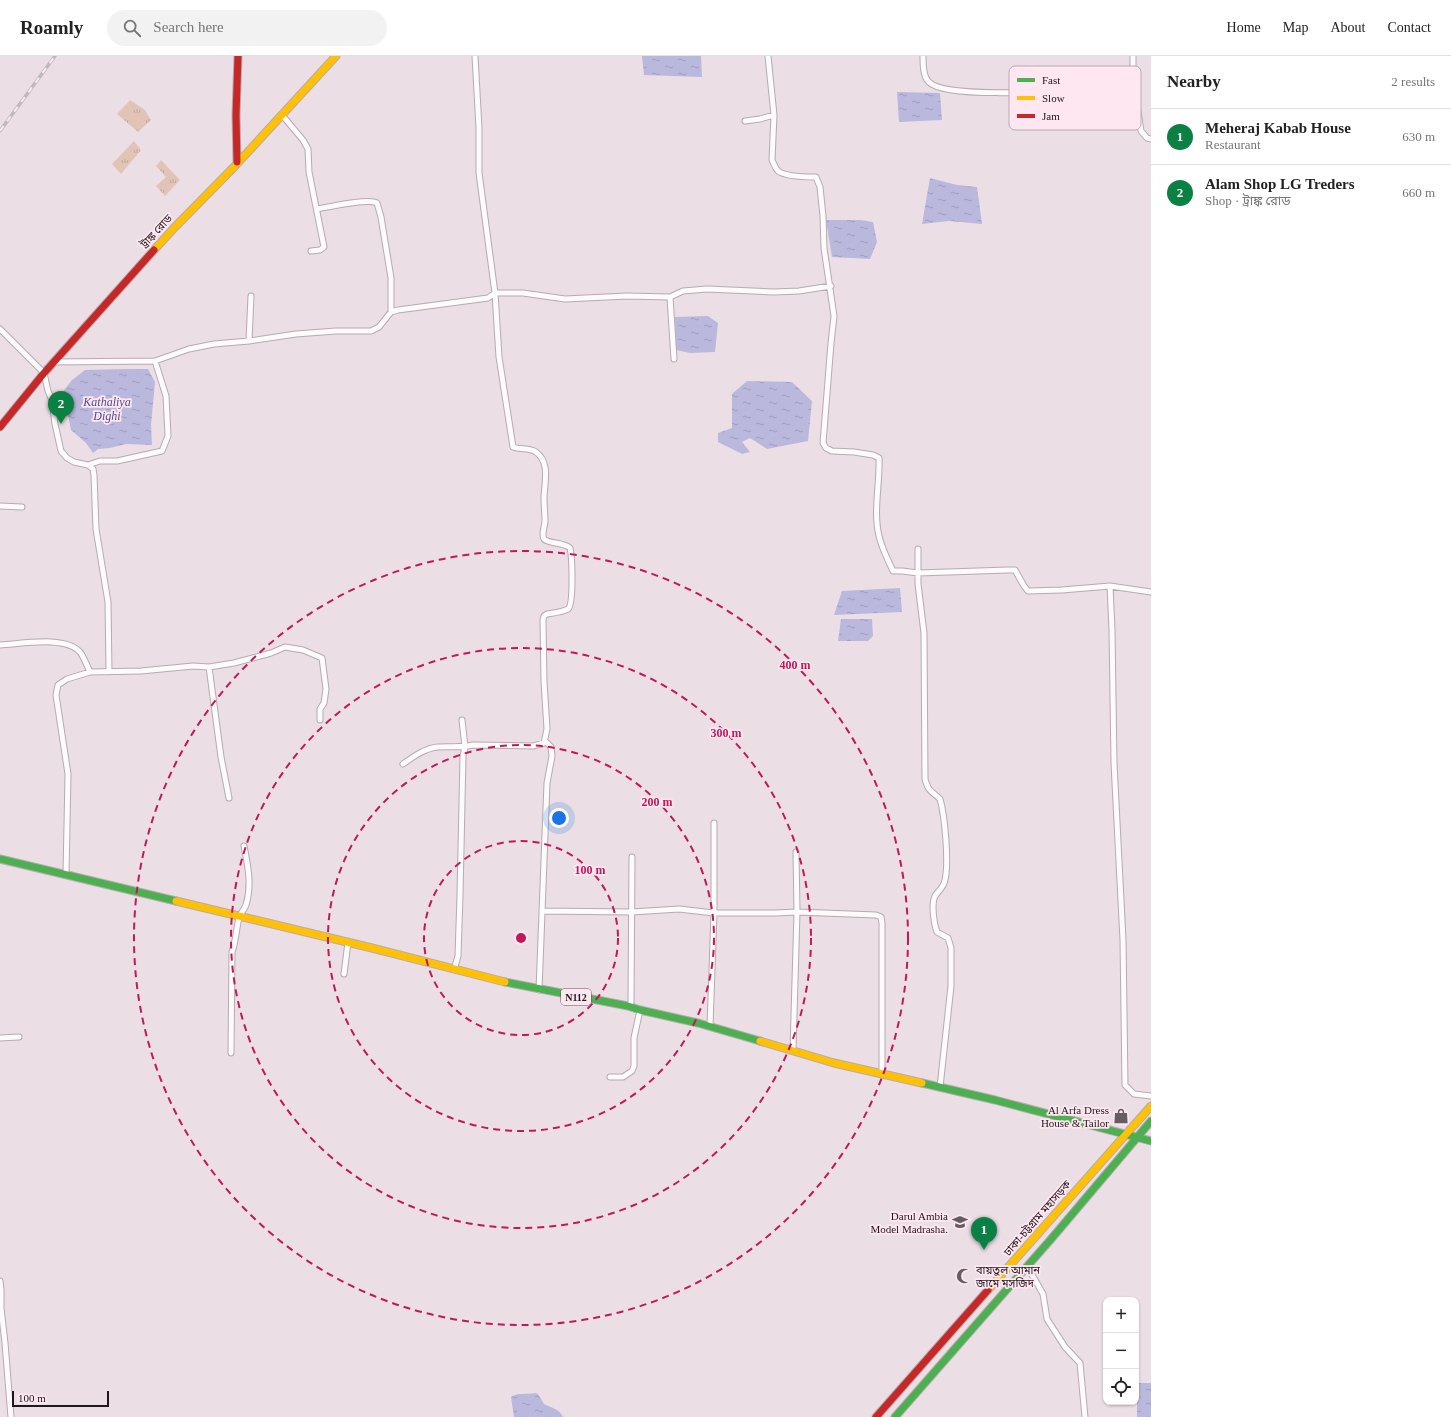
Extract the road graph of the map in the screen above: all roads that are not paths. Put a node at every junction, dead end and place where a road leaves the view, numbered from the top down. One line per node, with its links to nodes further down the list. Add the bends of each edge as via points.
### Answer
1 (238, 56): 12 (main road)
2 (336, 56): 7 (main road, ট্রাঙ্ক রোড)
3 (475, 56): 16 (street, via 479,173)
4 (768, 56): 8 (street)
5 (923, 56): 6 (street, via 926,78 936,87 960,92)
6 (1009, 92)
7 (282, 115): 12 (main road, ট্রাঙ্ক রোড); 13 (street, via 308,149 309,172)
8 (774, 115): 9 (street); 15 (street, via 772,160 777,170 786,174 816,177 820,187 824,248)
9 (745, 121)
10 (1141, 130): 11 (street)
11 (1151, 139)
12 (237, 162): 24 (main road, ট্রাঙ্ক রোড)
13 (317, 209): 14 (street, via 324,247); 19 (street, via 372,201 377,203 391,278)
14 (311, 251)
15 (830, 286): 18 (street, via 774,292 707,289 683,292); 31 (street, via 834,316 823,443 832,451 854,452 879,458 877,520 883,548 893,571)
16 (494, 293): 18 (street, via 523,293 565,299); 19 (street, via 488,298); 40 (street, via 499,357 513,447 529,448 538,453 544,463 544,538 567,545 571,554 570,608 547,614 543,620 547,729)
17 (251, 296): 21 (street)
18 (670, 297): 22 (street)
19 (392, 312): 21 (street, via 372,331 296,334)
20 (0, 329): 25 (street)
21 (249, 341): 23 (street, via 189,349)
22 (674, 359)
23 (155, 361): 24 (street); 27 (street, via 166,396 168,436 162,451)
24 (53, 362): 25 (main road, ট্রাঙ্ক রোড)
25 (44, 373): 26 (main road, ট্রাঙ্ক রোড); 27 (street, via 62,451 74,462)
26 (0, 427)
27 (88, 465): 37 (street, via 94,475 96,529 108,602)
28 (0, 506): 29 (street)
29 (22, 506)
30 (918, 549): 31 (street)
31 (918, 573): 32 (street, via 1015,570 1028,591); 68 (street, via 924,634 925,778 930,792 940,799 947,854 945,881 935,897 934,912 937,932 948,938 951,948 951,986)
32 (1110, 586): 33 (street); 69 (street, via 1114,763 1123,940 1125,1085 1134,1094)
33 (1151, 592)
34 (0, 645): 36 (street, via 52,642 70,645 80,652)
35 (209, 667): 37 (street); 38 (street, via 253,658 285,647 303,650 322,658 326,689 324,703 320,709); 43 (street)
36 (90, 672): 37 (street); 49 (street, via 67,679 58,685 56,695 68,774)
37 (108, 672)
38 (320, 720)
39 (462, 720): 41 (street)
40 (545, 741): 41 (street, via 533,746); 50 (street, via 551,747 552,756 547,783)
41 (465, 747): 42 (street, via 436,747); 56 (street, via 458,956)
42 (403, 764)
43 (229, 798)
44 (714, 823): 53 (street)
45 (244, 846): 54 (street, via 249,884 244,911)
46 (796, 852): 52 (street)
47 (632, 857): 51 (street)
48 (0, 859): 49 (main road, N112)
49 (66, 875): 54 (main road, N112)
50 (542, 911): 51 (street); 58 (street)
51 (632, 912): 53 (street, via 678,909); 59 (street, via 631,1002)
52 (797, 912): 53 (street); 64 (street); 66 (street, via 880,917)
53 (714, 913): 61 (street)
54 (239, 917): 55 (main road, N112); 65 (street, via 232,952)
55 (348, 942): 56 (main road, N112); 57 (street)
56 (454, 970): 58 (main road, N112)
57 (344, 974)
58 (539, 990): 59 (main road, N112)
59 (628, 1006): 60 (main road, N112)
60 (640, 1010): 61 (main road, N112); 67 (street, via 634,1038 632,1071 623,1077)
61 (710, 1026): 64 (main road, N112)
62 (19, 1037): 63 (street)
63 (0, 1038)
64 (794, 1050): 66 (main road, N112, via 834,1063)
65 (231, 1053)
66 (882, 1074): 68 (main road, N112)
67 (610, 1077)
68 (940, 1087): 72 (main road, N112)
69 (1151, 1096)
70 (1151, 1106): 72 (main road, ঢাকা-চট্টগ্রাম মহাসড়ক)
71 (1151, 1121): 73 (main road)
72 (1125, 1136): 73 (main road, N112); 78 (main road, ঢাকা-চট্টগ্রাম মহাসড়ক)
73 (1136, 1138): 74 (main road, N112); 75 (main road)
74 (1151, 1141)
75 (1027, 1266): 79 (main road); 80 (street, via 1043,1294 1047,1319 1065,1347 1080,1363)
76 (0, 1281): 77 (street)
77 (12, 1417)
78 (876, 1417)
79 (895, 1417)
80 (1085, 1417)

